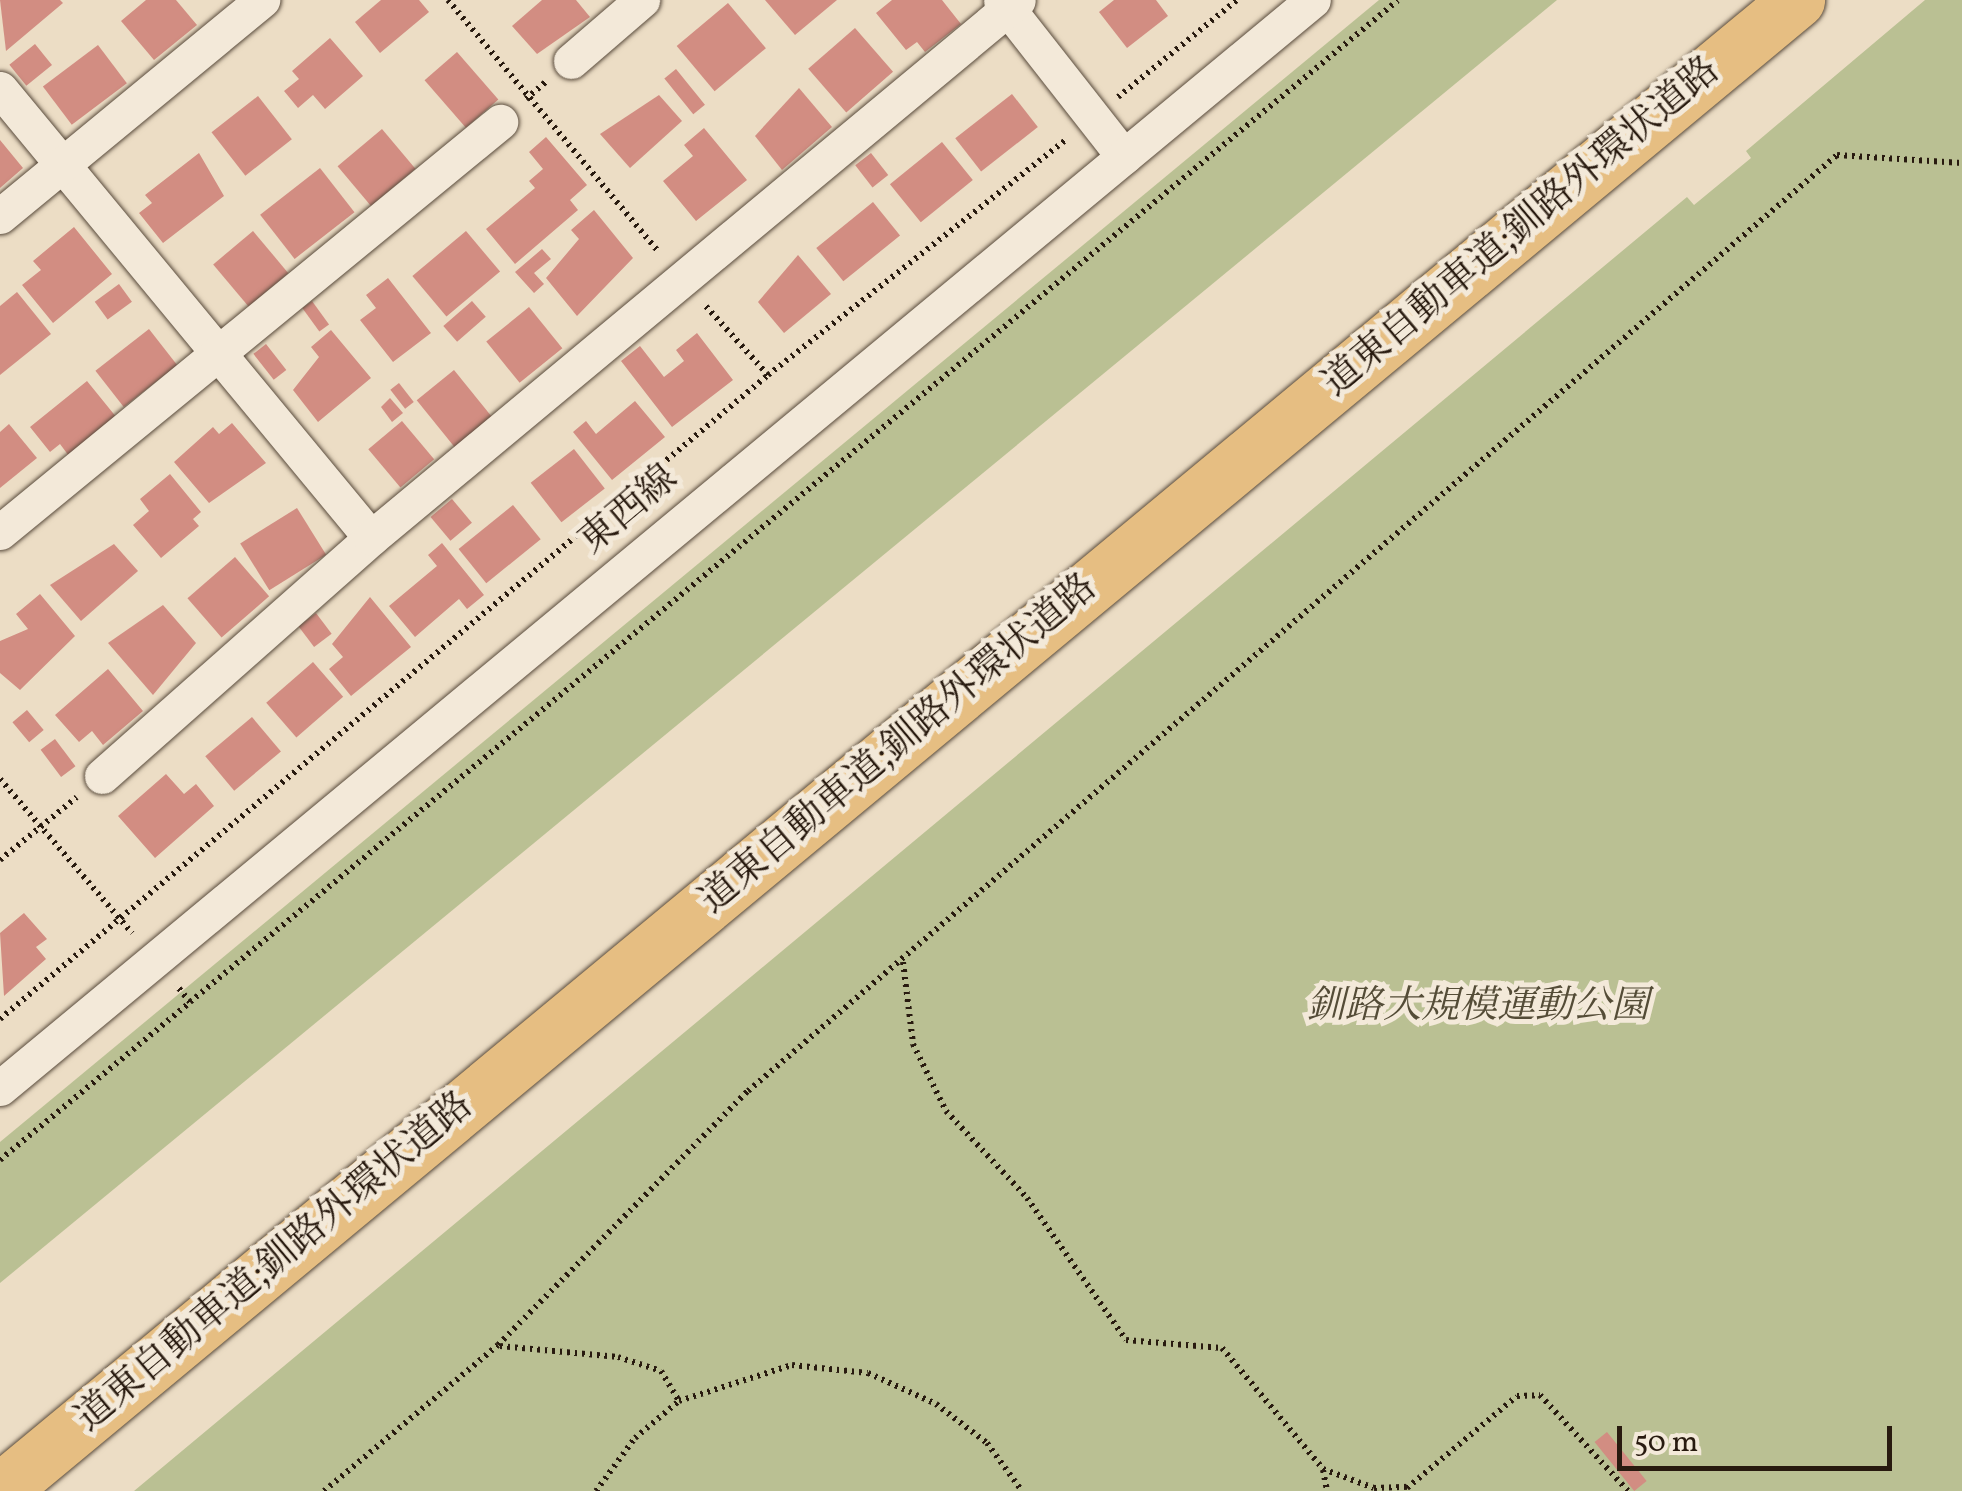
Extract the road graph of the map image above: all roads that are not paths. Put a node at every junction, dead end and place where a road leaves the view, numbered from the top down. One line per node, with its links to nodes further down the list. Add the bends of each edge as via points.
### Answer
1 (262, 0): 11 (street)
2 (642, 0): 7 (street)
3 (1313, 0): 10 (street, 東西線)
4 (1760, 0): 18 (highway, 道東自動車道;釧路外環状道路)
5 (1798, 0): 19 (highway, 道東自動車道;釧路外環状道路)
6 (1009, 3): 10 (street); 15 (street)
7 (571, 60)
8 (0, 89): 11 (street)
9 (500, 122): 13 (street)
10 (1124, 157): 17 (street, 東西線)
11 (61, 165): 12 (street); 13 (street)
12 (0, 216)
13 (217, 354): 14 (street); 15 (street)
14 (0, 532)
15 (371, 538): 16 (street)
16 (102, 776)
17 (0, 1088)
18 (0, 1454)
19 (0, 1491)

